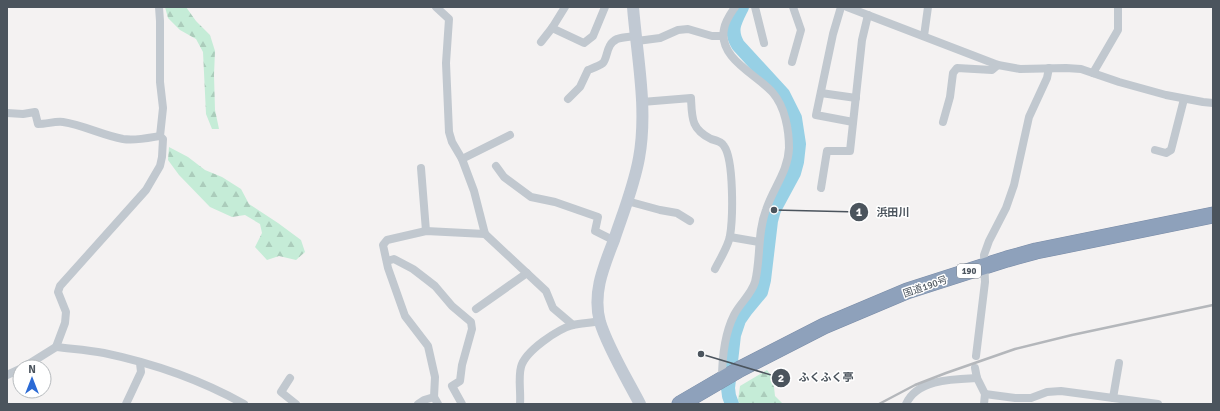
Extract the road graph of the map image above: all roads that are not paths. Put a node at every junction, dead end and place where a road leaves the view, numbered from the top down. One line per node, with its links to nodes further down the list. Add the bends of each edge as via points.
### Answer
1 (158, 7): 34 (street, via 163,108)
2 (436, 7): 36 (street, via 449,19 446,62 448,122 452,142)
3 (565, 7): 14 (street)
4 (605, 7): 14 (street, via 593,36 584,44)
5 (633, 7): 17 (street)
6 (735, 7): 15 (street, via 724,27)
7 (755, 7): 19 (street)
8 (793, 7): 20 (street, via 802,30)
9 (841, 7): 24 (street)
10 (847, 7): 13 (street)
11 (928, 7): 16 (street)
12 (1118, 7): 23 (street, via 1118,30)
13 (868, 15): 16 (street); 25 (street, via 862,40)
14 (552, 28): 18 (street)
15 (723, 36): 17 (street, via 712,36 688,29 678,30 660,38); 47 (street, via 737,62 774,93 782,107 787,127 788,158 784,173 769,199)
16 (924, 36): 21 (street)
17 (636, 38): 26 (street, via 616,40 601,64 588,70 580,87); 28 (street)
18 (540, 42)
19 (764, 43)
20 (792, 62)
21 (998, 64): 22 (street, via 1020,69); 32 (street, via 992,70 957,68 953,73)
22 (1050, 68): 23 (street, via 1081,69); 49 (street, via 1048,78 1029,117 1014,185 1006,208 989,241 984,255)
23 (1093, 73): 27 (street)
24 (821, 93): 25 (street); 31 (street, via 816,115)
25 (856, 98): 31 (street)
26 (568, 99)
27 (1184, 99): 29 (street); 35 (street, via 1171,150 1166,153)
28 (642, 102): 40 (street, via 639,158); 45 (street, via 691,98 692,120 697,128 705,136 724,144 730,160 732,179)
29 (1213, 103)
30 (7, 113): 34 (street, via 35,112 38,124 69,123 124,139)
31 (853, 122): 39 (street, via 850,150 827,151)
32 (943, 122)
33 (510, 135): 36 (street)
34 (160, 136): 55 (street, via 163,140 160,166 146,190 60,286 58,292 66,312)
35 (1155, 150)
36 (462, 159): 44 (street, via 474,191)
37 (496, 166): 46 (street, via 504,177 531,197 555,202 598,217 595,231)
38 (421, 168): 43 (street)
39 (821, 188)
40 (627, 200): 42 (street, via 677,213); 46 (street)
41 (1213, 215): 49 (highway, 国道190号 / 190, via 1036,251)
42 (690, 221)
43 (426, 231): 44 (street); 48 (street, via 387,240 383,245)
44 (485, 234): 51 (street)
45 (730, 237): 47 (street); 50 (street)
46 (613, 240): 53 (street, via 599,282 597,296)
47 (759, 242): 63 (street, via 757,272 752,291 734,314 726,335 722,363)
48 (387, 261): 66 (street, via 405,316 428,346 435,377); 72 (street, via 394,259 413,269 435,286 452,306 471,322 472,329 460,381 452,386)
49 (984, 267): 56 (street, via 985,282); 63 (highway, 国道190号 / 190, via 907,291 824,326)
50 (715, 269)
51 (527, 273): 52 (street); 54 (street, via 546,292 554,308)
52 (476, 309)
53 (600, 321): 54 (street); 74 (street)
54 (573, 325): 73 (street, via 534,348 527,356 521,366)
55 (56, 348): 57 (street); 58 (street, via 103,353)
56 (976, 356)
57 (37, 359)
58 (140, 363): 69 (street, via 141,372); 70 (street, via 208,386)
59 (1119, 363): 65 (street)
60 (976, 368): 62 (street)
61 (290, 378): 68 (street, via 281,392)
62 (977, 378): 64 (street); 76 (street, via 951,379 934,383 913,392)
63 (723, 379): 75 (highway, 国道190号 / 190)
64 (985, 394): 67 (street); 77 (street)
65 (1113, 398): 67 (street, via 1061,391 1047,392); 78 (street)
66 (436, 400): 71 (street, via 424,400)
67 (1033, 401)
68 (293, 403)
69 (126, 404)
70 (244, 404)
71 (418, 404)
72 (462, 404)
73 (520, 404)
74 (640, 404)
75 (680, 404)
76 (906, 404)
77 (984, 404)
78 (1158, 404)

